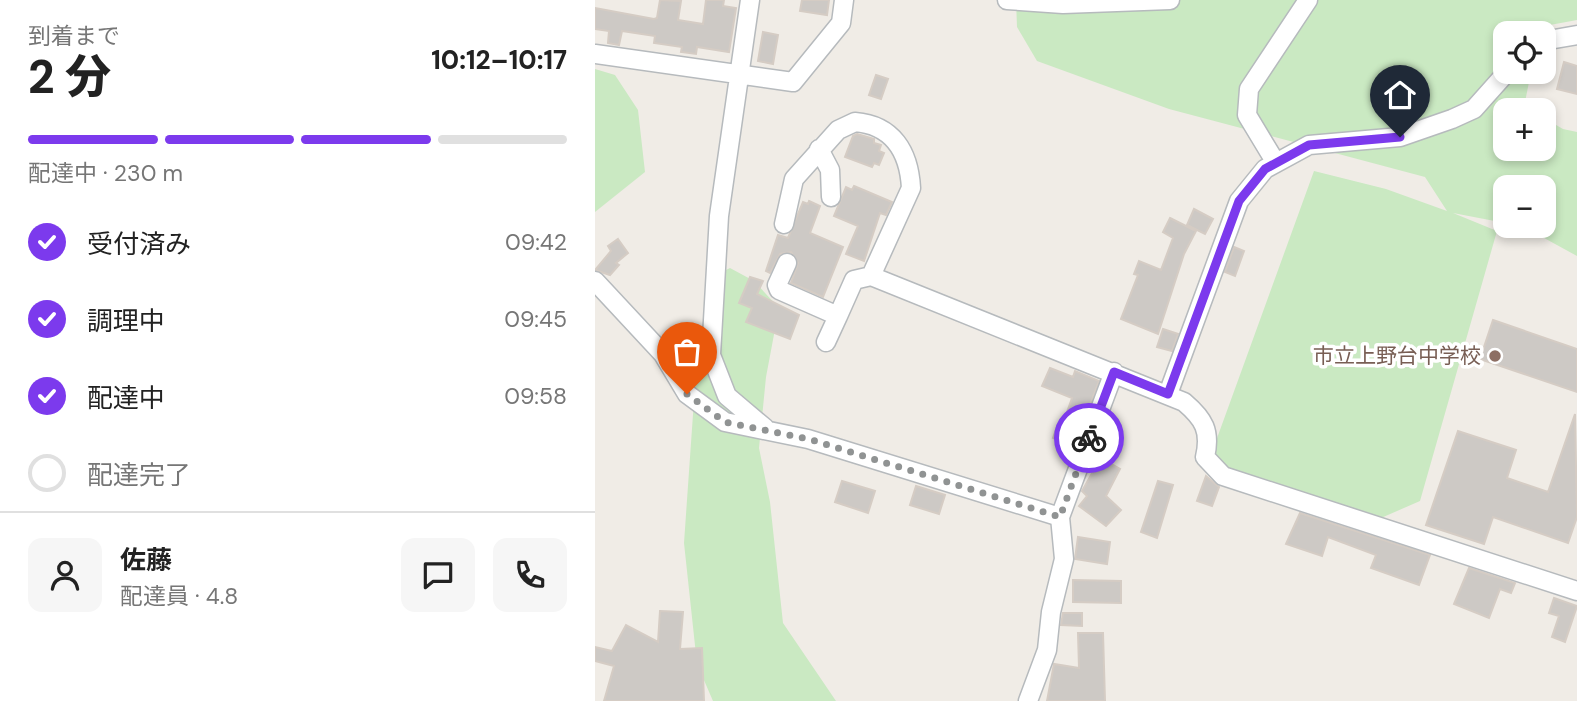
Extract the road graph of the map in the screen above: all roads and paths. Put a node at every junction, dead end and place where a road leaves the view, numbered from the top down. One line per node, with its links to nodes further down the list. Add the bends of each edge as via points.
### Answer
1 (750, 0): 9 (street)
2 (844, 0): 9 (street, via 841,23 793,82)
3 (1007, 0): 4 (street, via 1063,4)
4 (1170, 0)
5 (1308, 0): 12 (street, via 1249,89 1247,115)
6 (1577, 35): 7 (street)
7 (1556, 39)
8 (595, 54): 9 (street)
9 (738, 73): 22 (street, via 719,216 711,355 727,396)
10 (1496, 84): 12 (street, via 1474,109 1452,119 1400,137 1309,145)
11 (819, 149): 13 (street, via 830,170); 14 (street, via 794,179); 16 (street, via 848,124 865,123 895,138 907,159 911,188)
12 (1276, 163): 21 (street, via 1265,169 1239,201)
13 (831, 197)
14 (784, 224)
15 (787, 263): 18 (street, via 779,290)
16 (870, 276): 18 (street, via 855,280); 20 (street)
17 (595, 281): 22 (street, via 663,354 687,394 725,422)
18 (838, 316): 19 (street)
19 (826, 342)
20 (1114, 372): 21 (street); 23 (street)
21 (1168, 394): 24 (street, via 1184,402 1204,422 1209,435 1205,457 1223,476)
22 (765, 428): 23 (street)
23 (1060, 517): 25 (street, via 1064,559 1047,650)
24 (1577, 591)
25 (1028, 701)

